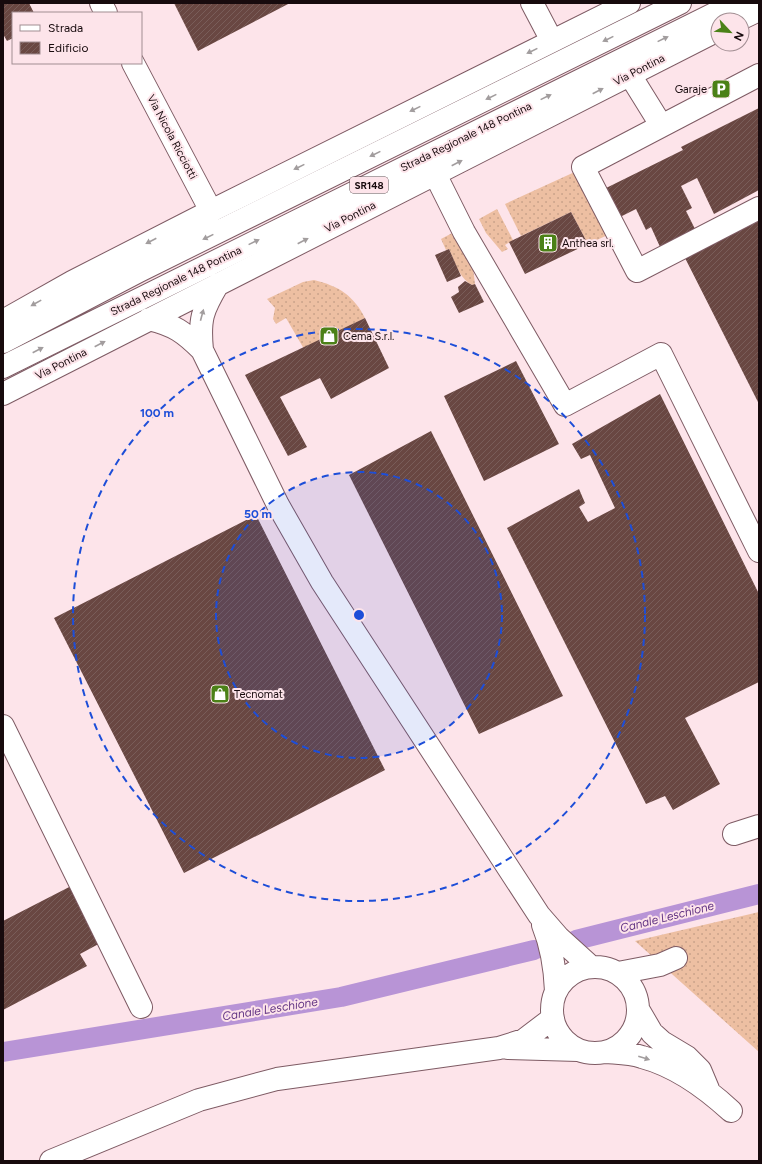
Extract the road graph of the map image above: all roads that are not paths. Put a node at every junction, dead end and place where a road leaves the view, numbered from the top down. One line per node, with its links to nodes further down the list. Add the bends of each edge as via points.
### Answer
1 (101, 3): 6 (main road)
2 (532, 3): 8 (main road)
3 (630, 3): 8 (main road)
4 (680, 3): 19 (main road, SR148, one-way to 19, via 139,271)
5 (736, 3): 21 (main road, Strada Regionale 148 Pontina / SR148, one-way to 5)
6 (106, 12)
7 (710, 34): 10 (main road, Via Pontina)
8 (552, 41): 15 (main road, one-way to 15)
9 (134, 64): 15 (main road, Via Nicola Ricciotti)
10 (630, 75): 12 (main road); 13 (main road, Via Pontina, one-way to 10)
11 (759, 75): 12 (main road)
12 (661, 125): 14 (main road, via 583,167 637,271)
13 (435, 174): 16 (main road, Via Pontina, one-way to 13); 23 (main road, via 464,232 565,405 661,354)
14 (759, 208)
15 (210, 211): 18 (main road, one-way to 18, via 72,282)
16 (218, 284): 17 (main road, Via Pontina); 20 (main road, one-way to 16, via 200,326 205,306)
17 (149, 320): 20 (main road, via 169,324 185,333); 22 (main road, Via Pontina, one-way to 17)
18 (3, 321)
19 (3, 342)
20 (202, 350): 27 (main road, via 278,505 322,582)
21 (3, 367)
22 (3, 394)
23 (759, 551)
24 (3, 726): 32 (main road)
25 (759, 826): 26 (main road)
26 (734, 834)
27 (539, 915): 28 (main road); 30 (main road, via 550,941 555,965)
28 (590, 967): 29 (main road, via 605,968); 30 (main road, via 577,971 565,979)
29 (618, 973): 31 (main road, via 629,983); 31 (main road, via 668,961)
30 (556, 991): 33 (main road, via 552,1004)
31 (637, 1002): 36 (main road, via 636,1024 629,1036 619,1046); 37 (main road, via 652,1033 687,1057 700,1070)
32 (141, 1007)
33 (553, 1018): 34 (main road, via 524,1040); 35 (main road, via 558,1032 566,1042)
34 (499, 1048): 35 (main road); 39 (main road, via 277,1079 199,1100)
35 (578, 1050): 36 (main road)
36 (606, 1052): 37 (main road, one-way to 37, via 642,1056 670,1068)
37 (708, 1090): 38 (main road)
38 (731, 1111)
39 (51, 1161)

